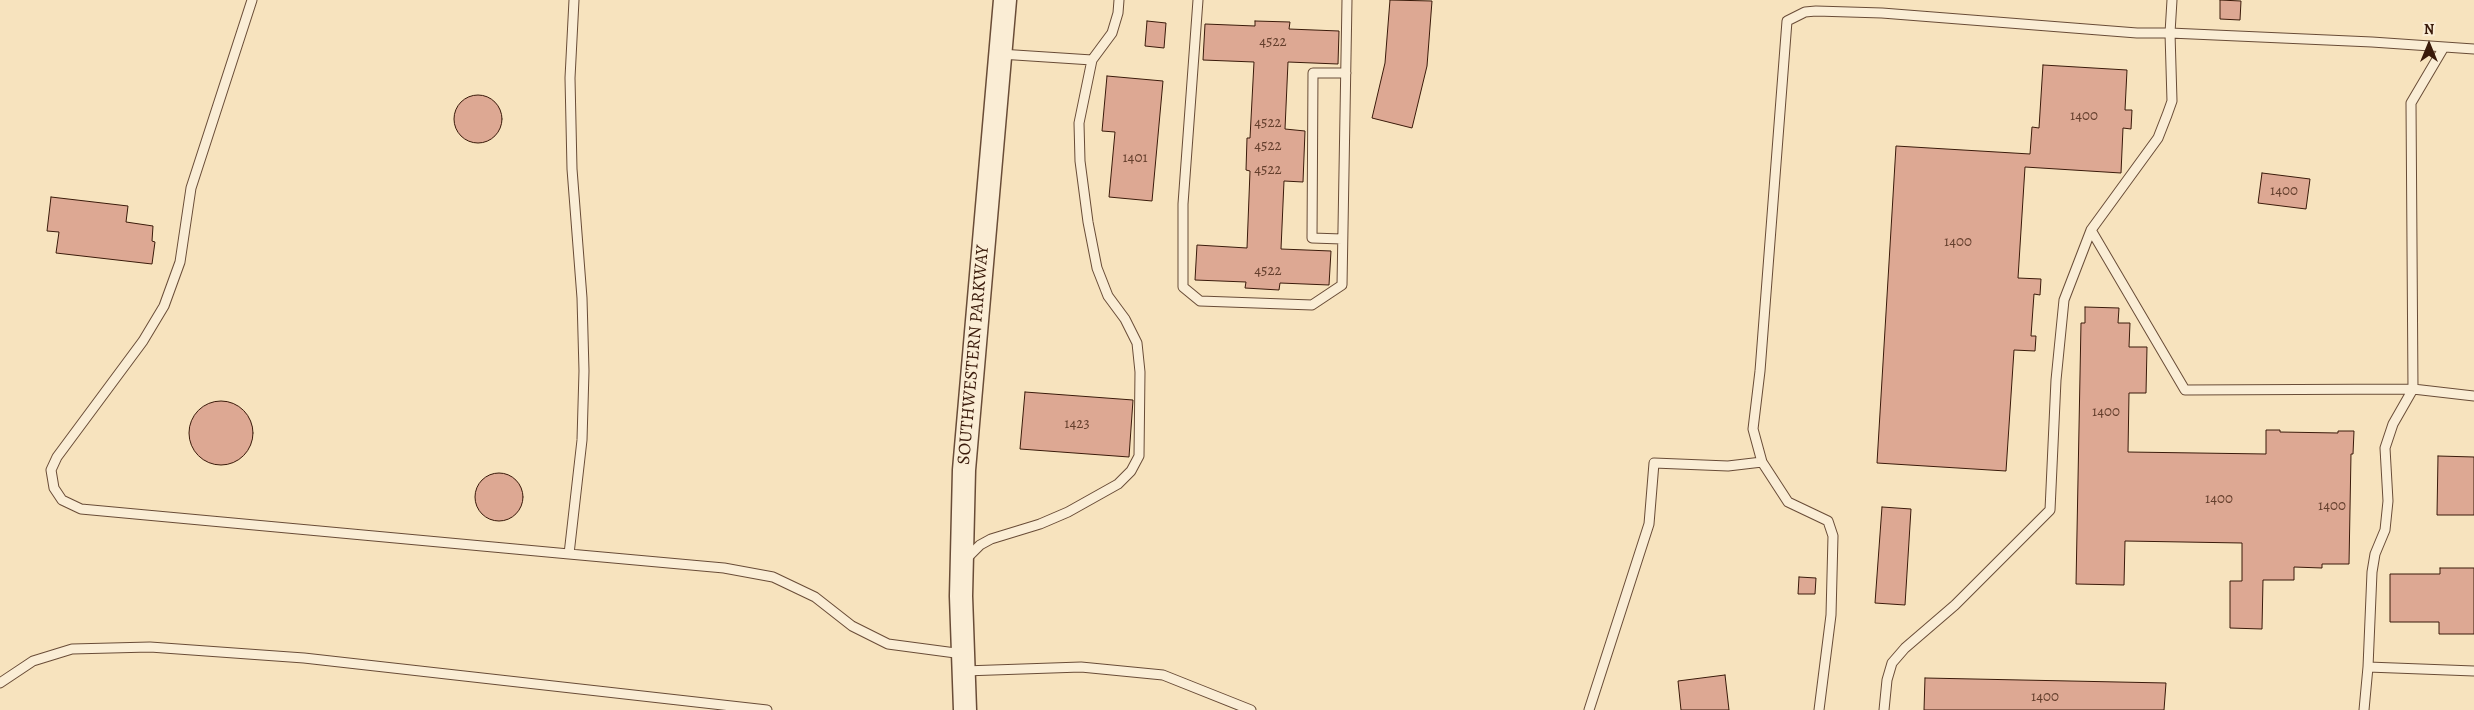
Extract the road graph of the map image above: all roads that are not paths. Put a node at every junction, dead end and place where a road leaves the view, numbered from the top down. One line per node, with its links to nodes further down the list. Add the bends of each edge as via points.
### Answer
1 (252, 0): 19 (lane, via 191,188 180,262 164,306 143,341 57,457 52,470 54,488 62,500 81,509)
2 (574, 0): 19 (lane, via 570,87 572,169 584,371 582,440)
3 (1006, 0): 11 (street, SOUTHWESTERN PARKWAY)
4 (1119, 0): 12 (lane, via 1112,33)
5 (1198, 0): 15 (lane, via 1182,204 1182,286 1200,300 1312,305 1342,285)
6 (1347, 0): 13 (lane)
7 (2172, 0): 8 (lane)
8 (2170, 33): 9 (lane); 14 (lane, via 2172,100 2158,138); 18 (lane, via 1882,13 1816,11 1805,12 1787,21 1754,428)
9 (2444, 47): 10 (lane); 16 (lane, via 2411,104)
10 (2474, 49)
11 (1000, 54): 12 (lane); 20 (street, SOUTHWESTERN PARKWAY, via 964,470)
12 (1092, 60): 20 (lane, via 1079,123 1080,162 1097,268 1108,296 1137,343 1139,456 1131,471 1118,484 1058,516 980,544)
13 (1346, 73): 15 (lane); 15 (lane, via 1313,73 1312,238)
14 (2091, 230): 16 (lane, via 2185,390); 30 (lane, via 2064,300 2056,380 2050,510 1955,606 1892,663)
15 (1342, 239)
16 (2413, 390): 17 (lane); 22 (lane, via 2393,424 2385,448 2388,501 2385,530 2374,554)
17 (2474, 396)
18 (1762, 462): 28 (lane, via 1728,466 1654,463 1649,524); 29 (lane, via 1788,502 1828,521 1833,536 1831,615)
19 (569, 554): 21 (lane, via 724,568 774,577 815,597 852,626 888,644)
20 (962, 563): 21 (street, SOUTHWESTERN PARKWAY)
21 (964, 662): 26 (street, SOUTHWESTERN PARKWAY); 27 (lane, via 1081,667 1162,676)
22 (2368, 667): 23 (lane); 31 (lane)
23 (2474, 671)
24 (0, 683): 25 (lane, via 33,661 72,649 150,648 304,658)
25 (767, 710)
26 (965, 710)
27 (1251, 710)
28 (1589, 710)
29 (1819, 710)
30 (1884, 710)
31 (2364, 710)

